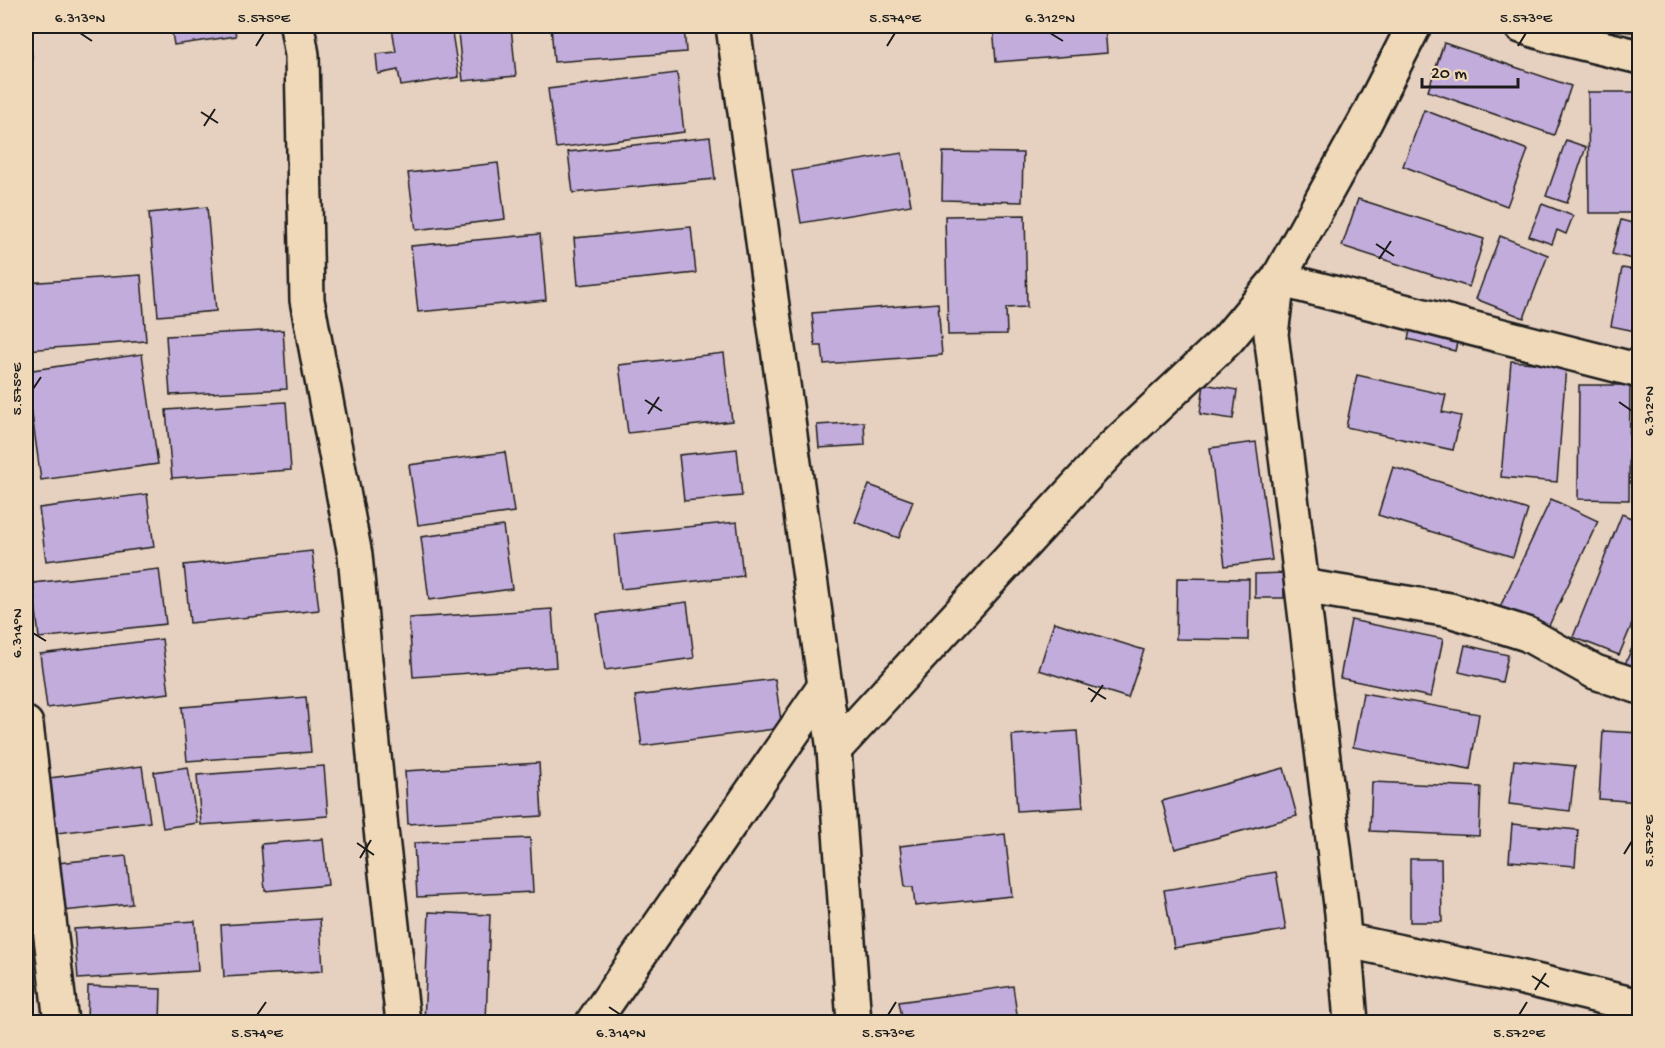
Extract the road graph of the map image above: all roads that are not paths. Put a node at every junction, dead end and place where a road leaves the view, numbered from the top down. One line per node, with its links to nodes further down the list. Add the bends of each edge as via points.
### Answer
1 (297, 26): 16 (street, via 302,55 307,300 355,555)
2 (733, 26): 9 (street)
3 (1414, 26): 6 (street)
4 (1521, 26): 5 (street)
5 (1640, 57)
6 (1278, 279): 7 (street); 8 (street, via 1271,334); 12 (street, via 1227,340 1112,448)
7 (1640, 371)
8 (1302, 586): 10 (street, via 1450,610 1527,634 1595,672); 13 (street)
9 (825, 686): 12 (street); 17 (street)
10 (1640, 687)
11 (26, 724): 15 (street)
12 (834, 750): 18 (street)
13 (1344, 940): 14 (street); 19 (street)
14 (1640, 1006)
15 (61, 1023)
16 (403, 1023)
17 (593, 1023)
18 (854, 1023)
19 (1351, 1023)

